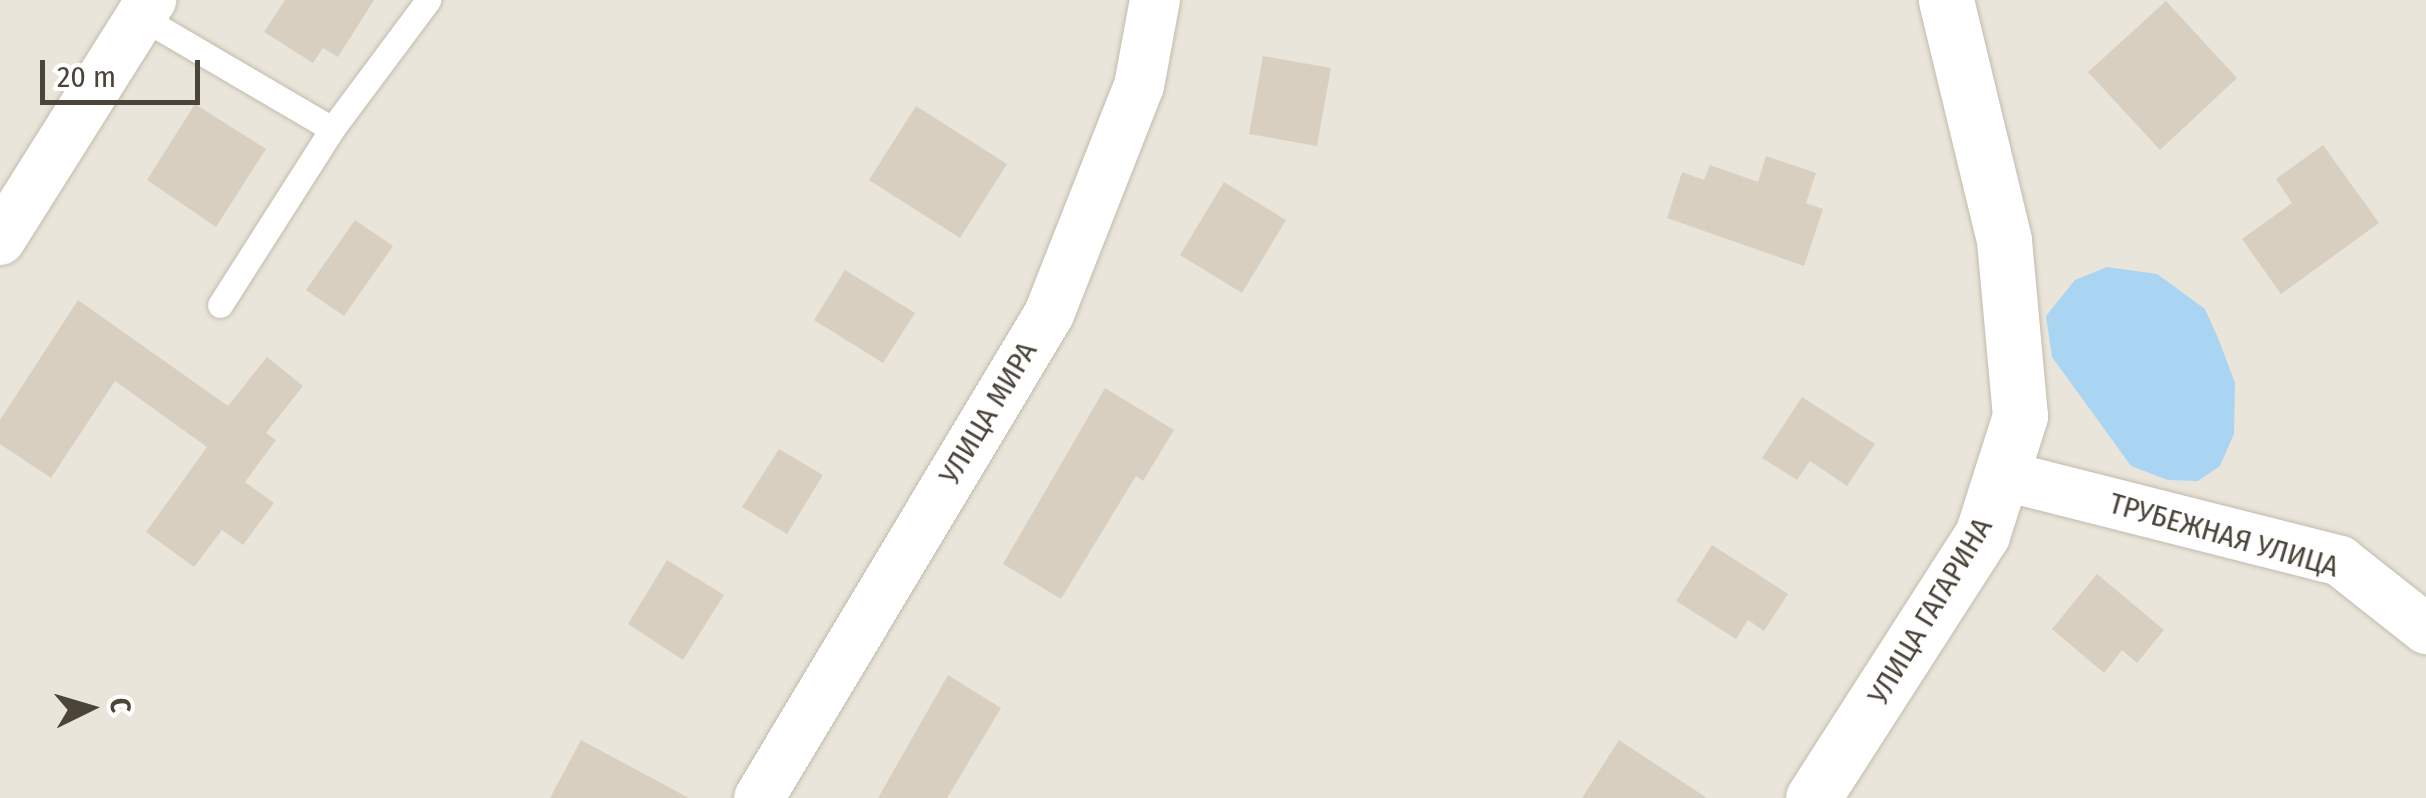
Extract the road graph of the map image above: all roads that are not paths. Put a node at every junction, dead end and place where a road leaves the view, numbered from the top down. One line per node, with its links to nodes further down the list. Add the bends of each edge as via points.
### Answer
1 (428, 0): 5 (lane)
2 (1155, 0): 10 (street, УЛИЦА МИРА, via 1139,86 1049,314)
3 (1946, 0): 8 (street, УЛИЦА ГАГАРИНА, via 2004,240 2020,416)
4 (146, 9): 5 (lane); 6 (street)
5 (332, 130): 7 (lane)
6 (0, 240)
7 (220, 305)
8 (2006, 476): 9 (street, ТРУБЕЖНАЯ УЛИЦА, via 2340,561); 11 (street, УЛИЦА ГАГАРИНА, via 1982,535)
9 (2426, 629)
10 (759, 798)
11 (1813, 798)

